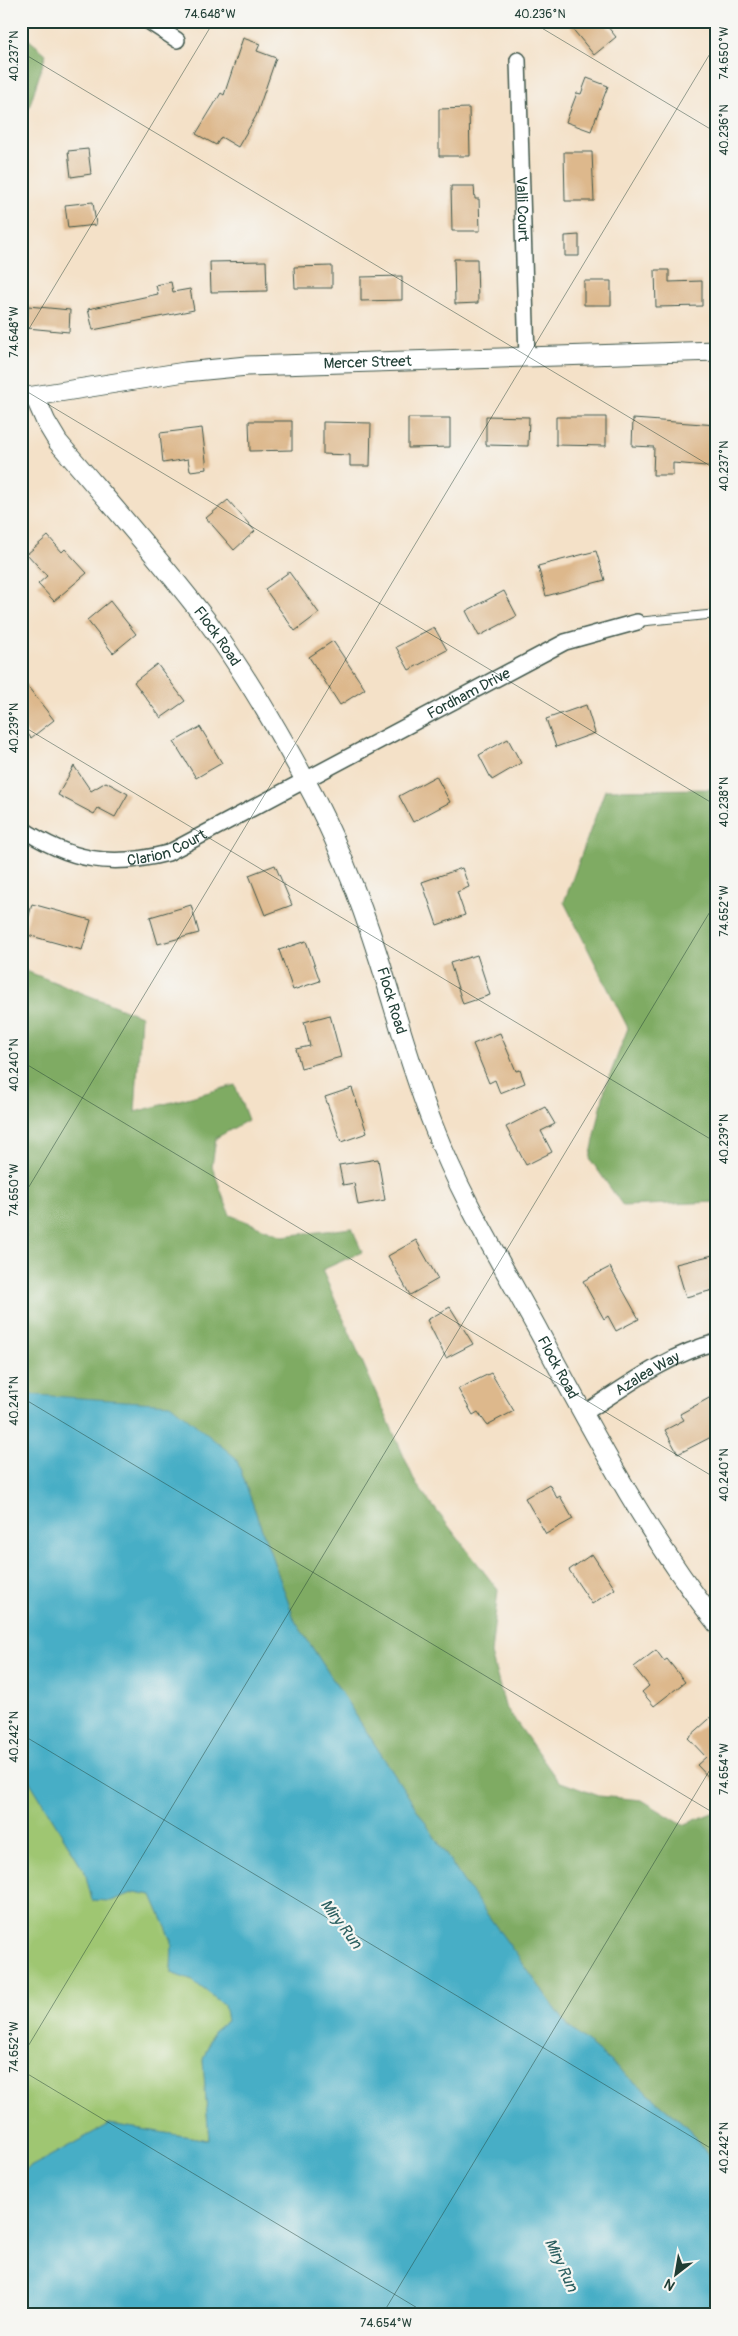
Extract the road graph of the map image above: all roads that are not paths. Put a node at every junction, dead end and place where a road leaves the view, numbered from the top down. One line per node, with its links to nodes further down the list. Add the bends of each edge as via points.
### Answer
1 (148, 21): 2 (street)
2 (178, 40)
3 (518, 60): 5 (street, Valli Court)
4 (717, 351): 5 (street, Mercer Street)
5 (527, 358): 6 (street, Mercer Street, via 248,366 186,372)
6 (28, 398): 9 (street, Flock Road, via 58,442 209,624)
7 (717, 614): 8 (lane)
8 (637, 622): 9 (street, Fordham Drive, via 565,642)
9 (305, 779): 10 (street, Clarion Court, via 168,853 142,860 89,859 42,842); 12 (street, Flock Road, via 366,918 414,1072 454,1178)
10 (21, 828)
11 (717, 1342): 12 (street, Azalea Way, via 680,1355)
12 (583, 1414): 13 (street, Flock Road, via 628,1494)
13 (717, 1624)

